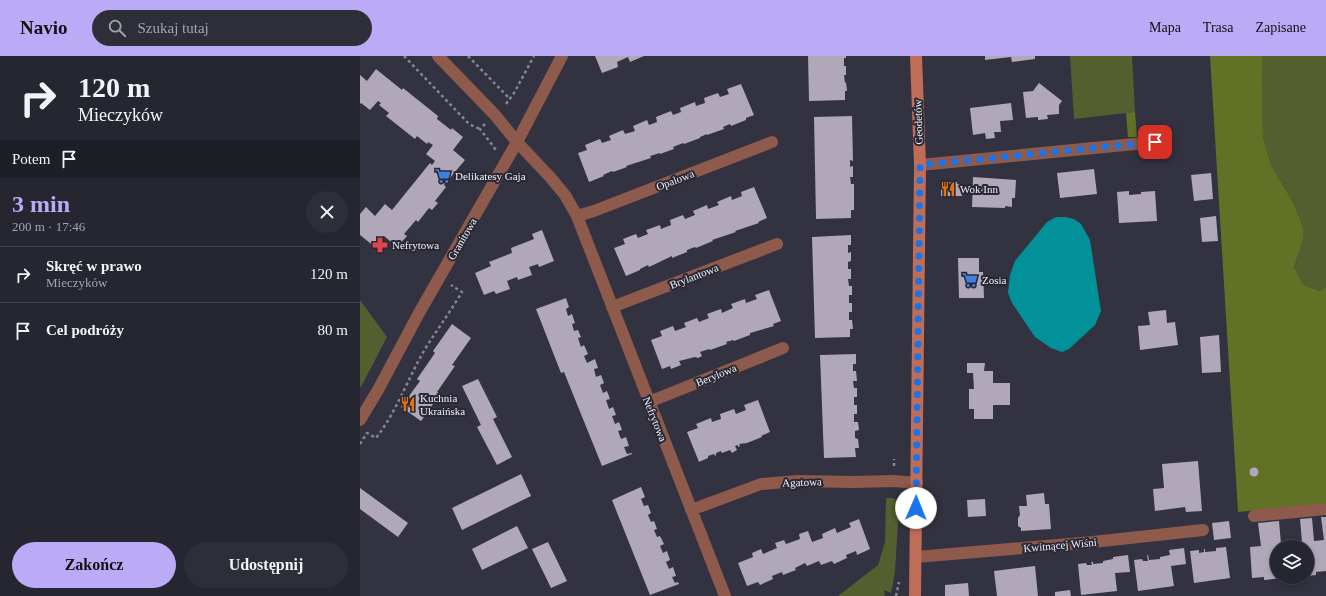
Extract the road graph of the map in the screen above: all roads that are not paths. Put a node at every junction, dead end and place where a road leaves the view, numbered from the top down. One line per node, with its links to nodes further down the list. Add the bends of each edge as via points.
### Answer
1 (438, 56): 4 (street, Nefrytowa)
2 (562, 56): 4 (street, Granitowa)
3 (916, 56): 7 (street, Geodetów)
4 (517, 142): 8 (street, Nefrytowa, via 565,195); 13 (street, Granitowa)
5 (772, 142): 8 (street, Opalowa)
6 (1155, 142): 7 (street)
7 (920, 165): 14 (street, Geodetów)
8 (577, 216): 10 (street, Nefrytowa)
9 (777, 244): 10 (street, Brylantowa)
10 (612, 307): 12 (street, Nefrytowa)
11 (783, 348): 12 (street, Berylowa)
12 (649, 402): 15 (street, Nefrytowa)
13 (360, 420)
14 (917, 483): 15 (street, Agatowa, via 798,481 761,484); 19 (street, Geodetów)
15 (692, 510): 20 (street, Nefrytowa)
16 (1326, 510): 17 (street)
17 (1254, 516)
18 (1204, 530): 19 (street, Kwitnącej Wiśni)
19 (916, 557): 21 (street, Geodetów)
20 (725, 596)
21 (915, 596)

